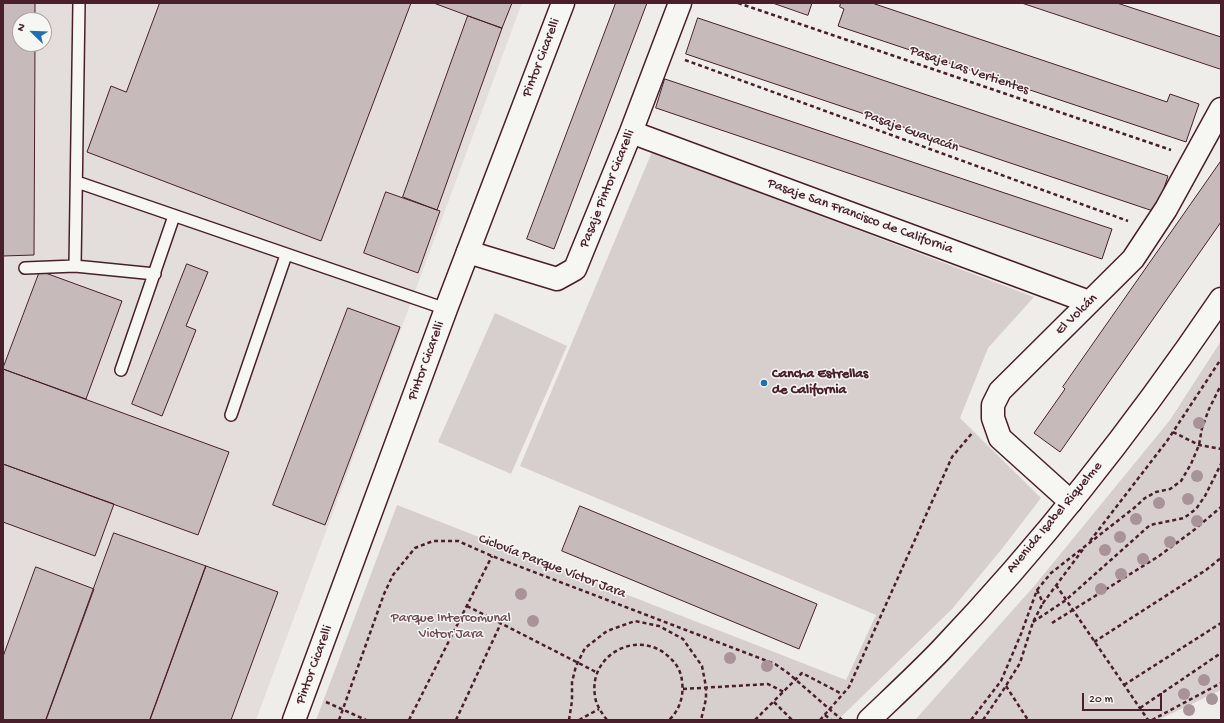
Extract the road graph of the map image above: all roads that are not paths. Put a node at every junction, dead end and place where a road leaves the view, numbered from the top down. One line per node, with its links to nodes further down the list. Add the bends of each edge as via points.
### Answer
1 (79, 3): 6 (lane)
2 (563, 3): 8 (street, Pintor Cicarelli)
3 (680, 3): 5 (street, Pasaje Pintor Cicarelli)
4 (1221, 109): 14 (street, El Volcán, via 1166,210 1133,259)
5 (631, 132): 8 (street, Pasaje Pintor Cicarelli, via 575,269 557,279); 14 (street, Pasaje San Francisco de California)
6 (77, 182): 7 (lane); 10 (lane)
7 (174, 216): 9 (lane); 12 (lane)
8 (468, 252): 15 (street, Pintor Cicarelli)
9 (286, 255): 15 (lane); 17 (lane)
10 (75, 266): 11 (lane); 12 (lane)
11 (25, 268)
12 (154, 274): 16 (lane)
13 (1221, 299): 18 (street, Avenida Isabel Riquelme, via 1159,388)
14 (1089, 302): 18 (street, El Volcán, via 1000,391 993,404 993,418 1000,438)
15 (446, 309): 19 (street, Pintor Cicarelli)
16 (122, 370)
17 (231, 415)
18 (1071, 502): 20 (street, Avenida Isabel Riquelme, via 940,651)
19 (294, 720)
20 (870, 720)

